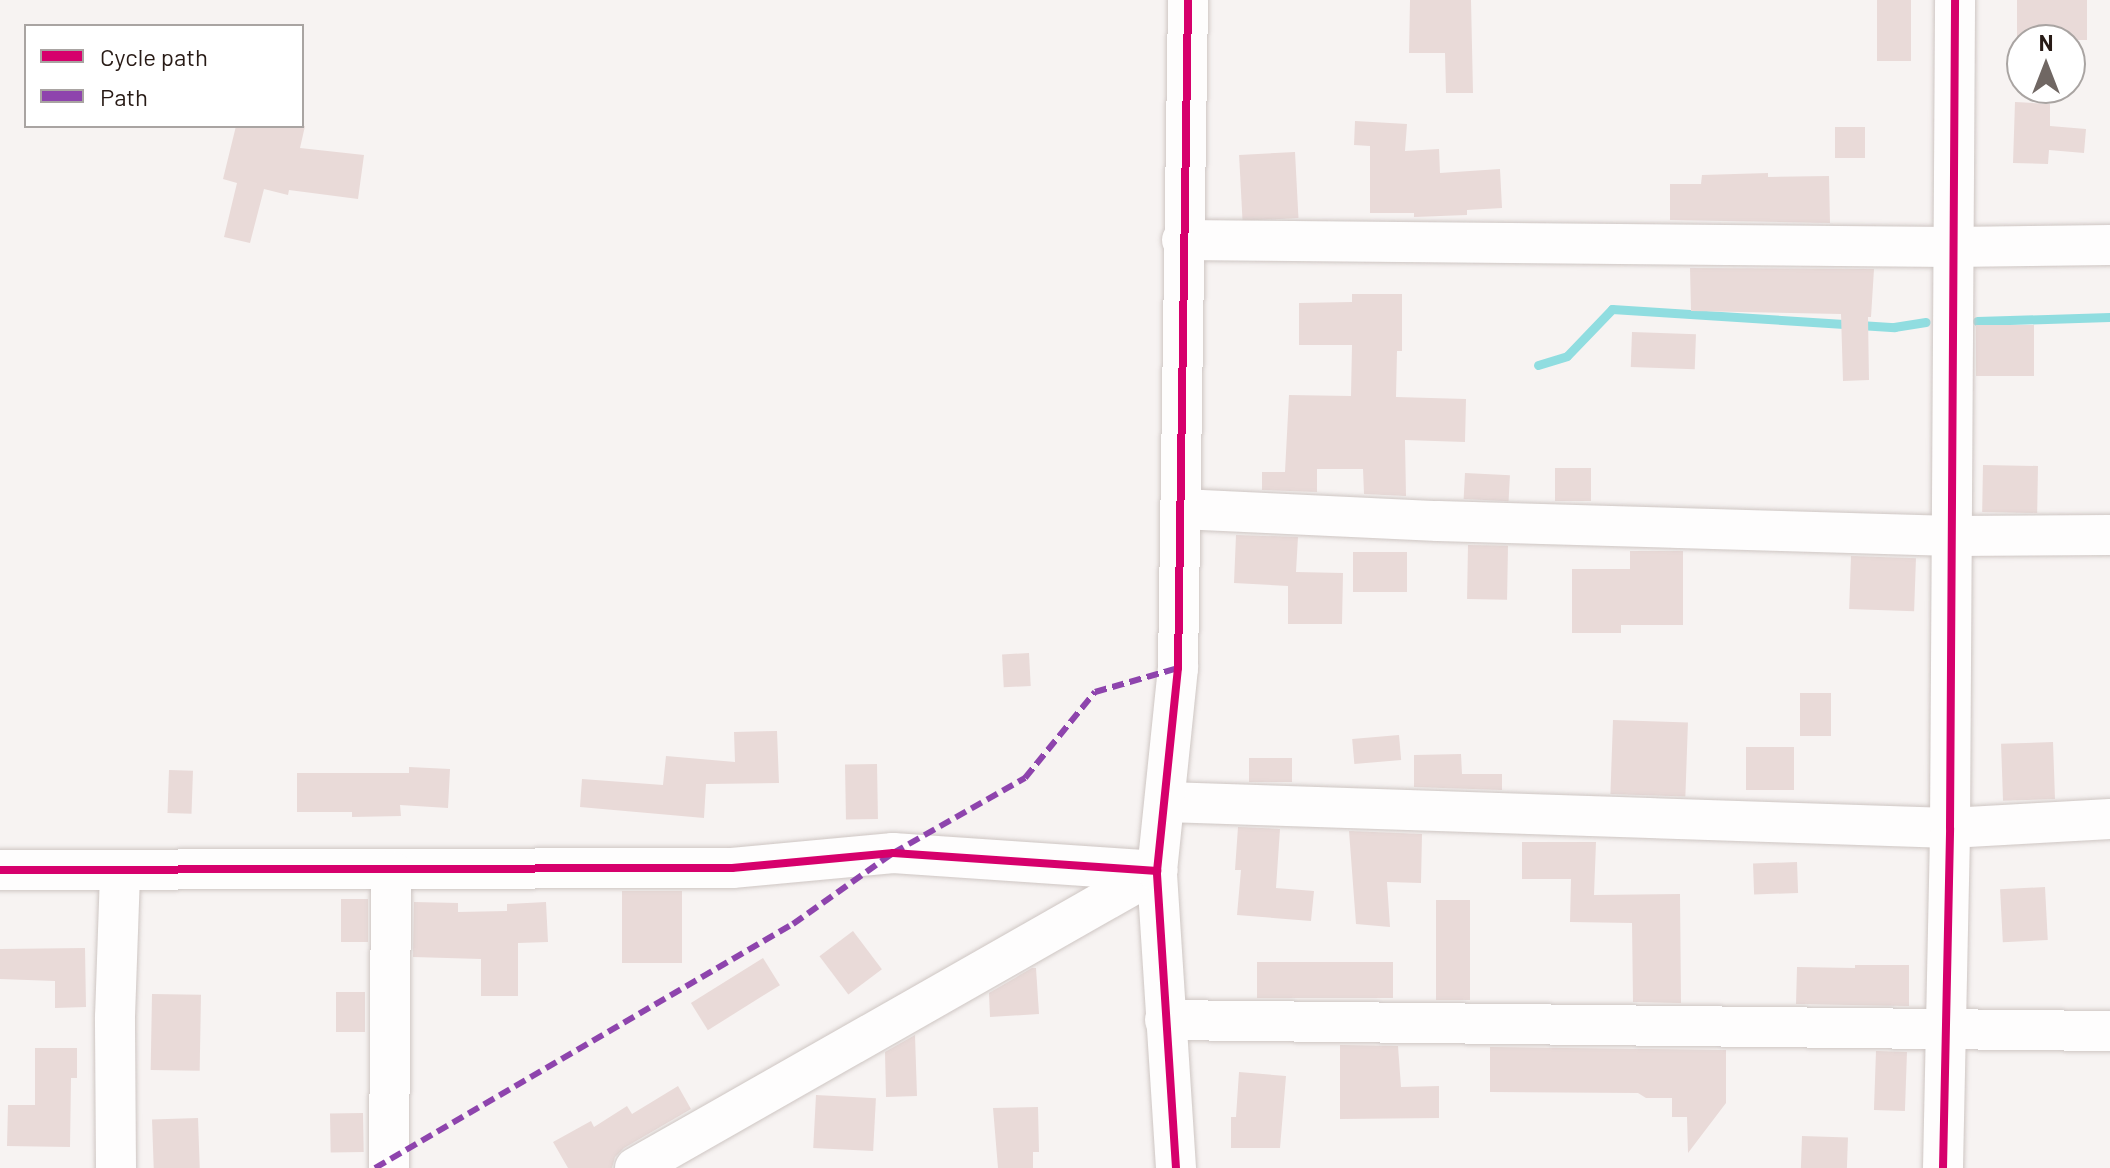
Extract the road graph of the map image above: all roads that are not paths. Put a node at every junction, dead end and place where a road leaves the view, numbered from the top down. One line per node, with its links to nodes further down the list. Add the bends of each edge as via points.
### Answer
1 (1188, 0): 3 (street)
2 (1955, 0): 5 (street)
3 (1182, 240): 5 (street); 6 (street)
4 (2110, 245): 5 (street)
5 (1951, 247): 8 (street)
6 (1181, 509): 8 (street); 9 (street, via 1178,668)
7 (2110, 535): 8 (street)
8 (1953, 536): 11 (street)
9 (1166, 802): 11 (street); 15 (street)
10 (2110, 819): 11 (street)
11 (1950, 828): 17 (street)
12 (0, 870): 13 (street)
13 (120, 871): 14 (street); 19 (street)
14 (391, 871): 15 (street, via 732,868 893,853); 20 (street)
15 (1157, 871): 16 (street); 21 (street)
16 (1165, 1020): 17 (street); 22 (street)
17 (1944, 1031): 18 (street); 23 (street)
18 (2110, 1031)
19 (116, 1168)
20 (389, 1168)
21 (635, 1168)
22 (1176, 1168)
23 (1943, 1168)

